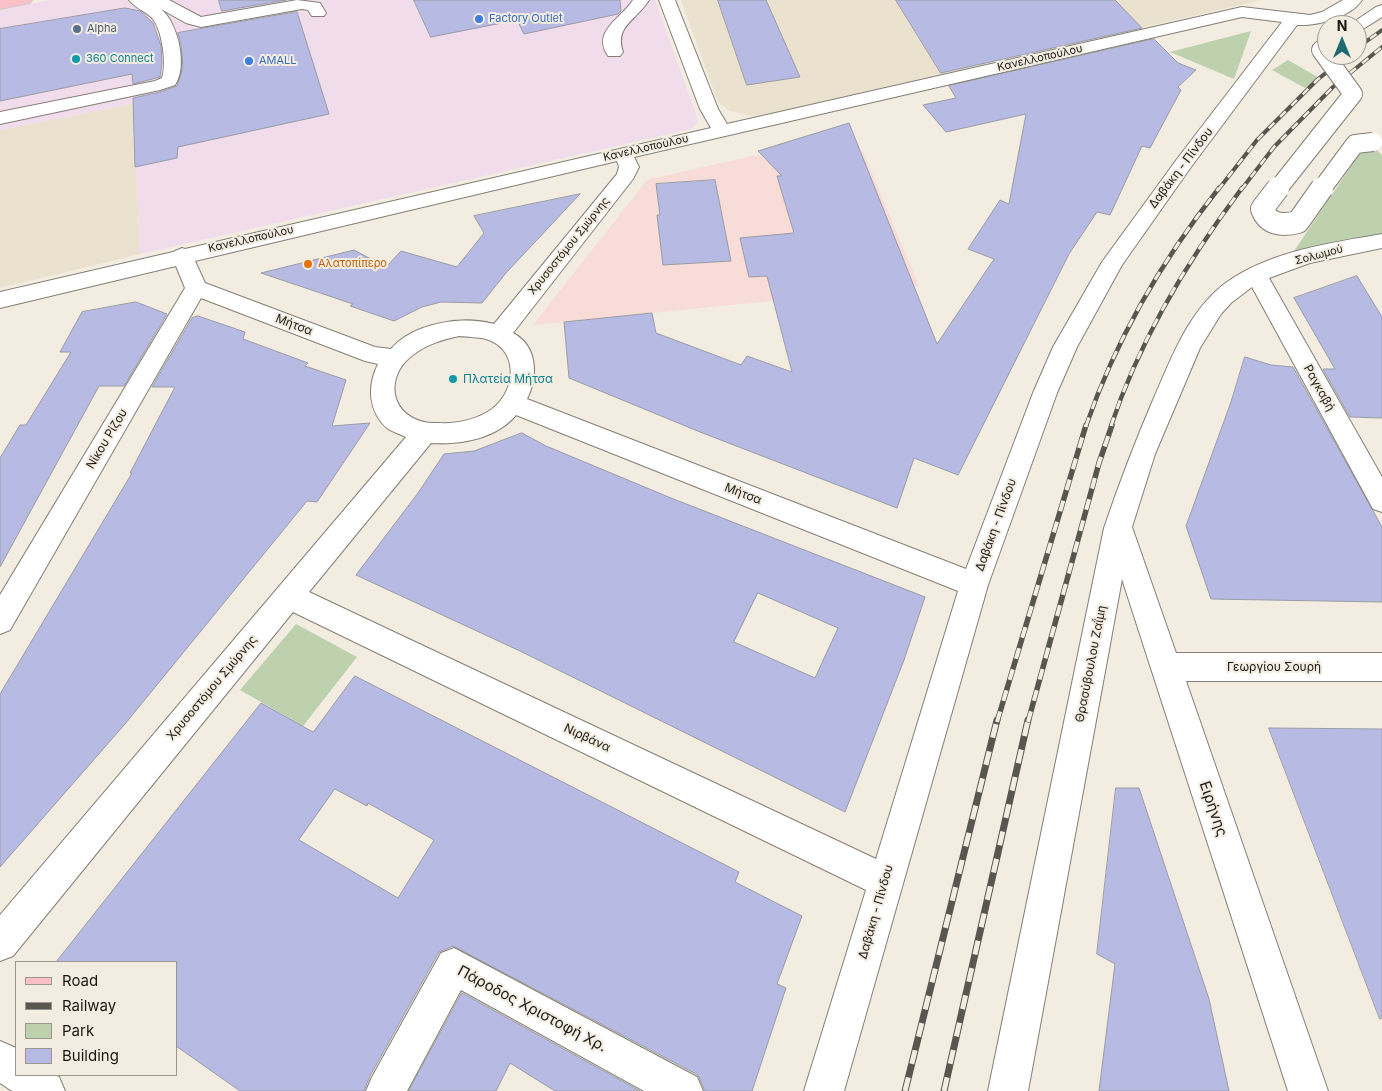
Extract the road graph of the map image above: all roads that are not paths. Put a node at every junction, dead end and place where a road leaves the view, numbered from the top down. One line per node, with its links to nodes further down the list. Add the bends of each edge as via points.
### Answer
1 (24, 0): 7 (main road)
2 (137, 0): 13 (street, via 161,16)
3 (157, 0): 12 (street)
4 (641, 0): 14 (street, via 610,34)
5 (666, 0): 17 (street, via 709,109)
6 (1354, 0): 8 (street, Κανελλοπούλου, via 1320,18)
7 (0, 4)
8 (1286, 9): 17 (street, Κανελλοπούλου, via 1242,12); 33 (street, Δαβάκη - Πίνδου, via 1085,309 1045,393)
9 (1382, 10): 11 (street)
10 (318, 13): 12 (street, via 314,6 302,4)
11 (1367, 20)
12 (201, 22): 13 (street, via 181,27)
13 (168, 35): 16 (street, via 172,75 166,83)
14 (614, 52)
15 (1332, 65): 18 (street, bridge, via 1353,94 1262,212 1271,221 1298,222 1355,144)
16 (0, 118)
17 (722, 131): 19 (street, Κανελλοπούλου)
18 (1378, 143)
19 (623, 153): 21 (street, Κανελλοπούλου); 27 (street, Χρυσοστόμου Σμύρνης, via 629,167 626,176)
20 (431, 176): 21 (street)
21 (438, 196): 23 (street, Κανελλοπούλου, via 237,232)
22 (1382, 241): 24 (street, Σολωμού, via 1320,253)
23 (182, 255): 25 (street); 26 (street, Κανελλοπούλου)
24 (1257, 275): 31 (street, Ραγκαβή); 32 (street, Θρασύβουλου Ζαΐμη, via 1224,296 1200,328 1139,463)
25 (196, 288): 28 (street, Μήτσα, via 373,354); 35 (street, Νίκου Ρίζου)
26 (0, 300)
27 (498, 335): 28 (street, via 468,328 442,330 419,339); 29 (street, via 516,348 524,368 524,382)
28 (394, 358): 30 (street, via 383,379 382,400 400,423)
29 (513, 404): 30 (street, via 497,418 470,431 446,435); 33 (street, Μήτσα)
30 (424, 433): 34 (street, Χρυσοστόμου Σμύρνης)
31 (1382, 501)
32 (1118, 528): 36 (street, Ειρήνης); 47 (street, Θρασύβουλου Ζαΐμη)
33 (974, 585): 38 (street, Δαβάκη - Πίνδου)
34 (288, 596): 38 (street, Νιρβάνα); 39 (street, Χρυσοστόμου Σμύρνης)
35 (0, 621)
36 (1165, 667): 37 (street, Γεωργίου Σουρή); 48 (street, Ειρήνης)
37 (1382, 668)
38 (885, 880): 46 (street, Δαβάκη - Πίνδου)
39 (0, 943)
40 (0, 1060): 41 (street)
41 (15, 1070)
42 (23, 1076): 43 (street)
43 (45, 1091)
44 (386, 1091): 45 (street, Πάροδος Χριστοφή Χρ., via 454,966)
45 (683, 1091)
46 (824, 1091)
47 (1008, 1091)
48 (1308, 1091)

